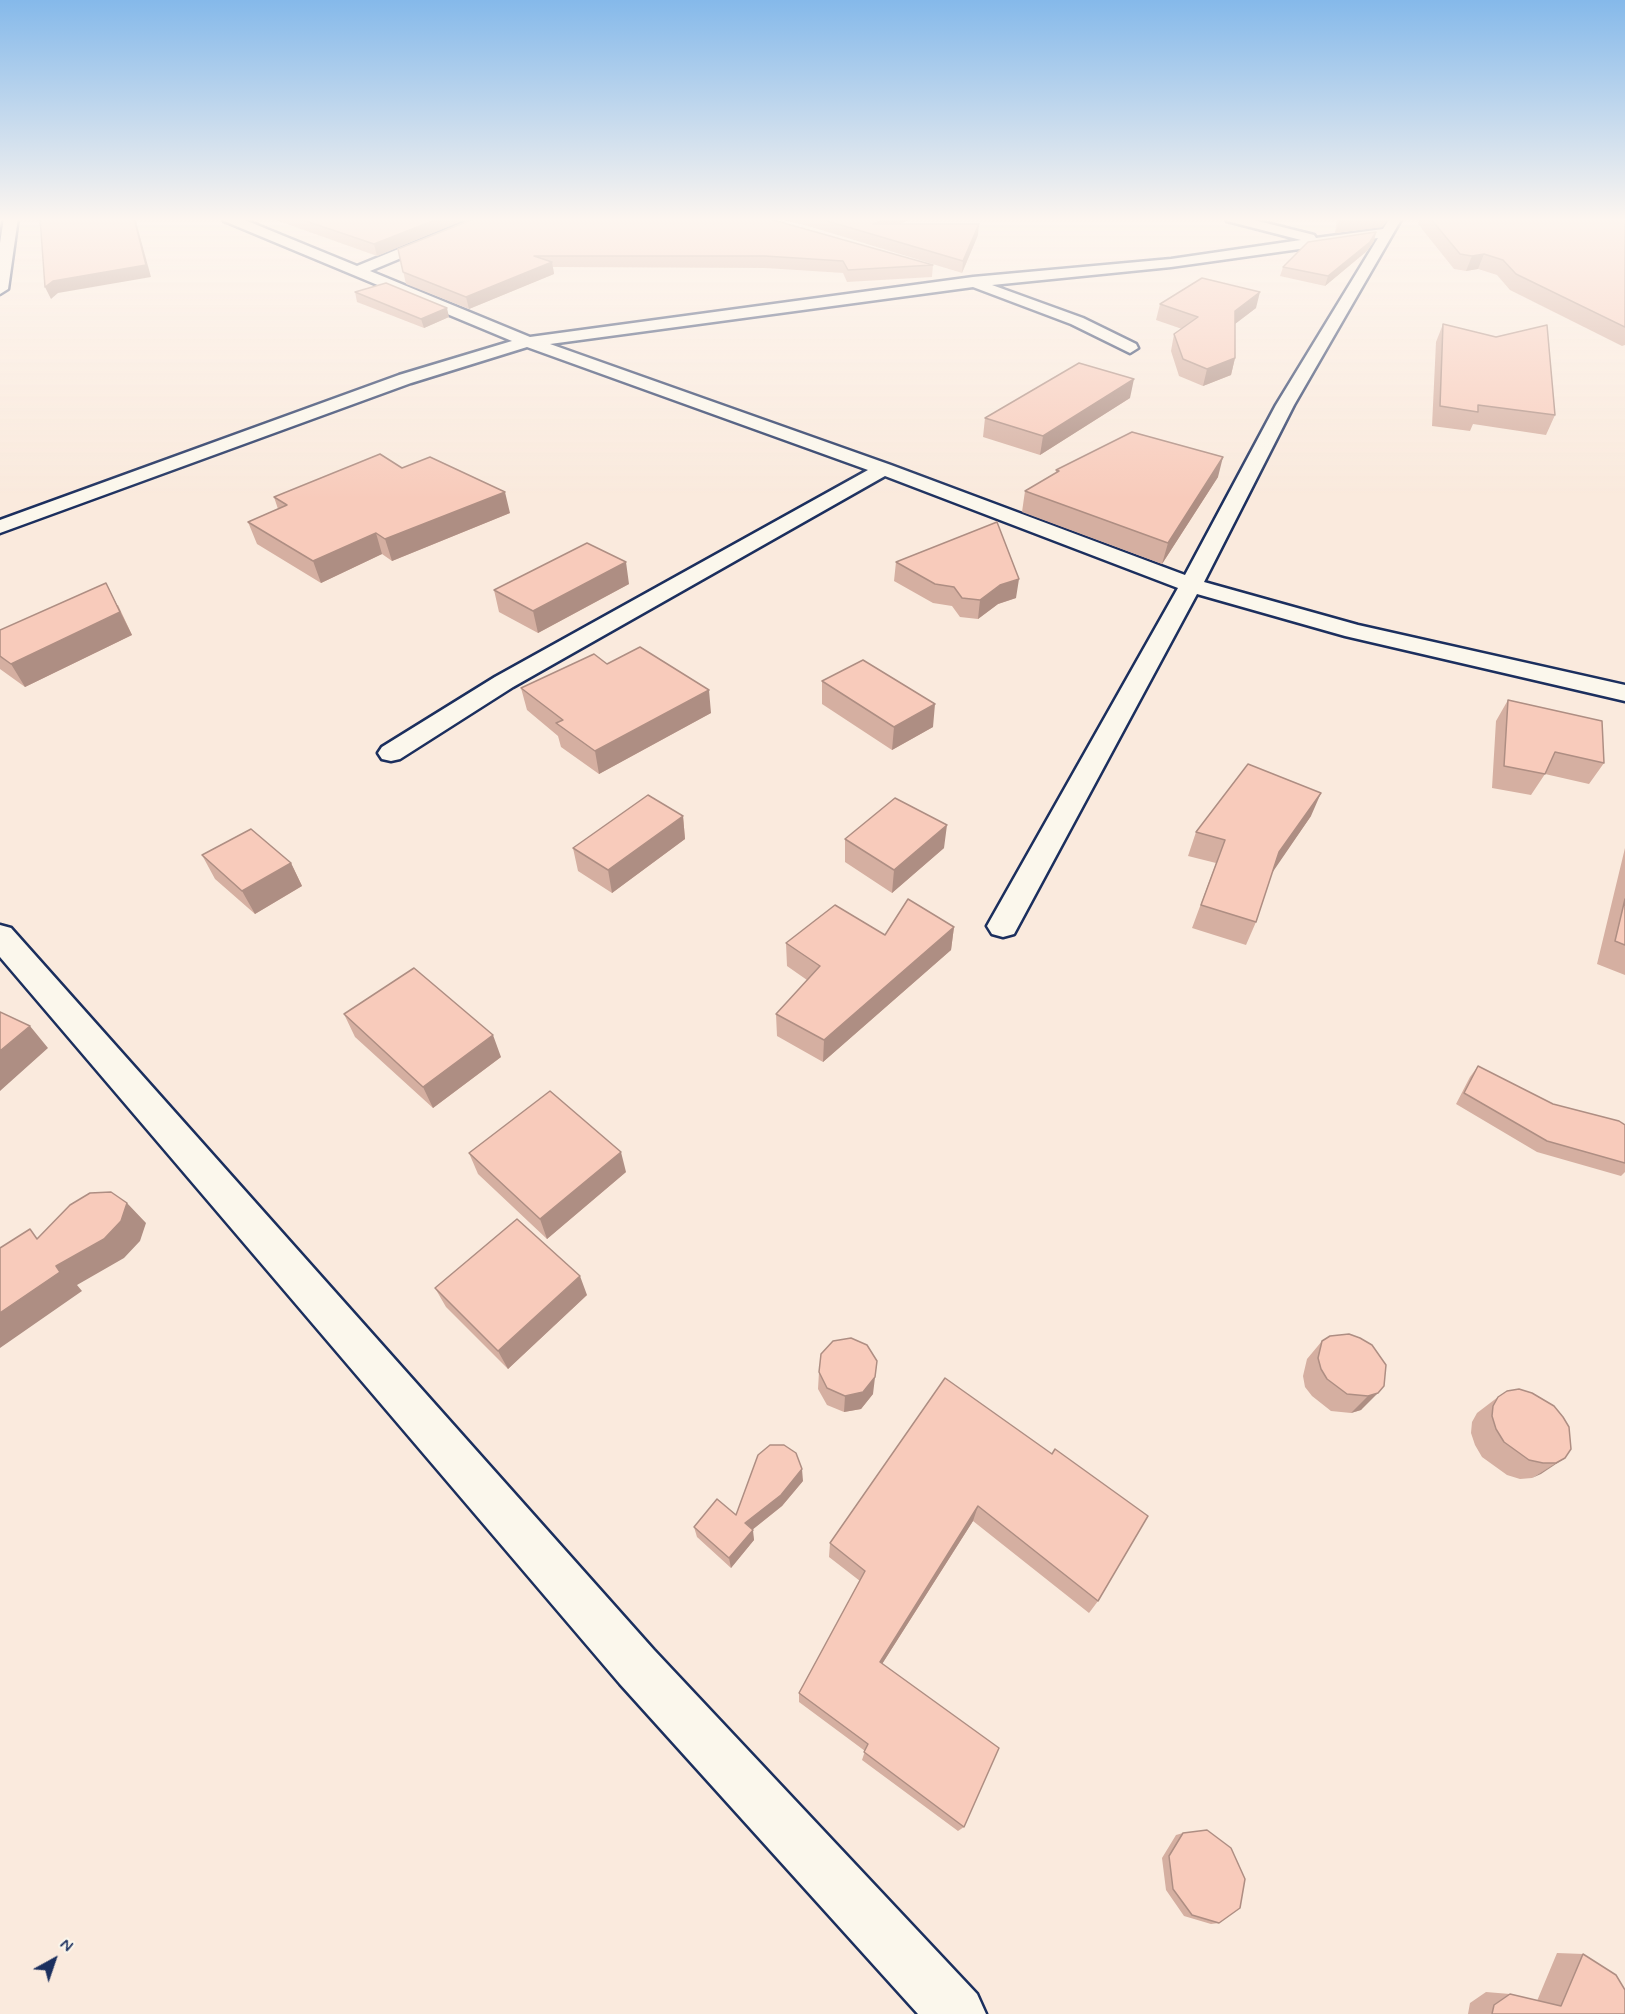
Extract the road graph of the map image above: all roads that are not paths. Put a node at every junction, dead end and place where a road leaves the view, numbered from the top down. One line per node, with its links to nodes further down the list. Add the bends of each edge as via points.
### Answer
1 (458, 312): 5 (street)
2 (751, 312): 5 (street)
3 (1053, 312): 6 (street)
4 (1340, 312): 9 (street, via 1285,405)
5 (528, 342): 7 (street); 8 (street, via 405,379)
6 (1130, 348)
7 (884, 469): 9 (street); 11 (street, via 504,682)
8 (0, 527)
9 (1191, 585): 10 (street, via 1353,631); 12 (street)
10 (1625, 693)
11 (391, 753)
12 (1003, 926)
13 (0, 936): 14 (street, via 637,1668)
14 (957, 2014)

